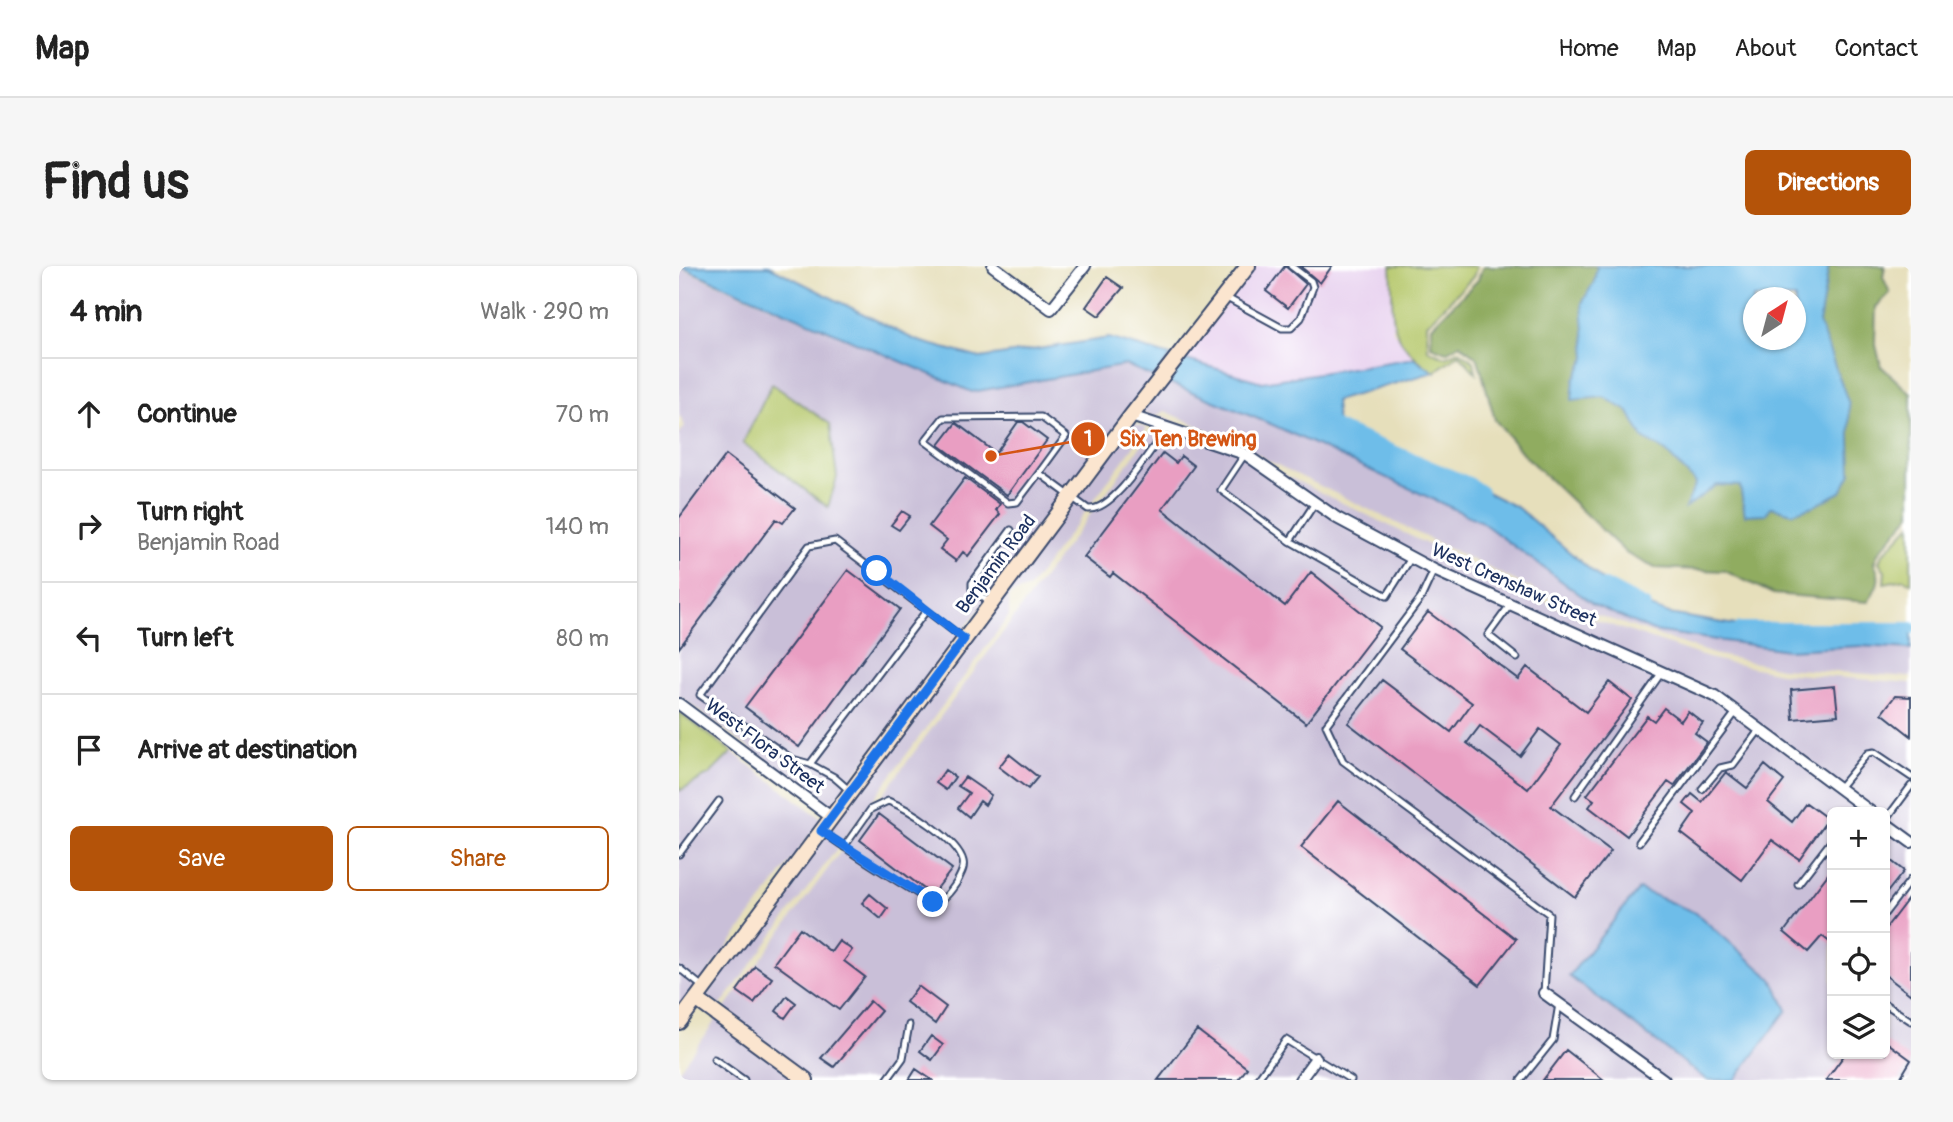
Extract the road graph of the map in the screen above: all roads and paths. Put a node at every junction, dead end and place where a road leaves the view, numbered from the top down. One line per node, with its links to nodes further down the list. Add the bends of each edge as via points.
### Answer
1 (993, 266): 2 (street, via 1051,309)
2 (1085, 266)
3 (1248, 266): 5 (street, Benjamin Road)
4 (1291, 266): 5 (lane, via 1313,287 1301,318 1291,328 1282,328)
5 (1224, 297): 6 (street, Benjamin Road)
6 (1131, 416): 7 (street, West Crenshaw Street); 10 (street, Benjamin Road)
7 (1167, 428): 8 (street, West Crenshaw Street); 10 (lane, via 1108,503 1088,509)
8 (1245, 454): 11 (street, West Crenshaw Street); 13 (lane, via 1221,490)
9 (1039, 472): 9 (lane, via 1066,436 1041,417 943,418 925,441 1008,503 1017,502); 10 (lane)
10 (1070, 497): 16 (street, Benjamin Road)
11 (1315, 503): 13 (lane); 14 (street, West Crenshaw Street)
12 (1011, 530): 16 (lane, via 972,583 972,589)
13 (1290, 541): 14 (lane, via 1387,596)
14 (1411, 558): 15 (street, West Crenshaw Street)
15 (1434, 570): 17 (street, West Crenshaw Street); 48 (lane, via 1420,598 1326,725 1343,761 1549,914)
16 (990, 603): 19 (street, Benjamin Road)
17 (1511, 604): 20 (lane, via 1488,635); 21 (street, West Crenshaw Street)
18 (926, 611): 19 (lane); 25 (lane); 25 (lane, via 835,541 809,546 788,573 700,695 792,759)
19 (964, 639): 30 (street, Benjamin Road)
20 (1517, 658)
21 (1662, 671): 23 (street, West Crenshaw Street, via 1715,696); 31 (lane)
22 (679, 704): 35 (street, West Flora Street)
23 (1736, 712): 24 (street, West Crenshaw Street); 38 (lane)
24 (1760, 729): 28 (street, West Crenshaw Street); 29 (lane, via 1733,765 1720,768)
25 (810, 764): 30 (lane)
26 (1911, 777): 28 (lane, via 1874,752)
27 (1911, 786): 34 (lane)
28 (1839, 788): 33 (street, West Crenshaw Street)
29 (1702, 789)
30 (850, 791): 35 (street, Benjamin Road)
31 (1575, 796)
32 (719, 802): 42 (lane)
33 (1856, 807)
34 (1890, 815)
35 (831, 817): 37 (street, Benjamin Road)
36 (1890, 826): 39 (street)
37 (821, 831): 41 (lane); 47 (street, Benjamin Road)
38 (1639, 842)
39 (1911, 842)
40 (1827, 846): 44 (lane)
41 (844, 847): 41 (lane, via 933,902 948,893 964,869 950,841 888,801 871,809)
42 (679, 854)
43 (1911, 879): 45 (lane)
44 (1798, 884)
45 (1890, 906)
46 (679, 968): 47 (lane)
47 (700, 993): 52 (street, Benjamin Road); 58 (street)
48 (1544, 993): 49 (street)
49 (1559, 1004): 56 (street); 63 (lane, via 1553,1040)
50 (1890, 1007): 51 (lane)
51 (1911, 1021)
52 (679, 1023)
53 (909, 1025): 59 (lane, via 903,1058)
54 (1316, 1058): 60 (lane, via 1286,1040); 61 (street); 62 (lane)
55 (714, 1059): 57 (lane)
56 (1656, 1078)
57 (744, 1080)
58 (806, 1080)
59 (887, 1080)
60 (1257, 1080)
61 (1300, 1080)
62 (1351, 1080)
63 (1521, 1080)

